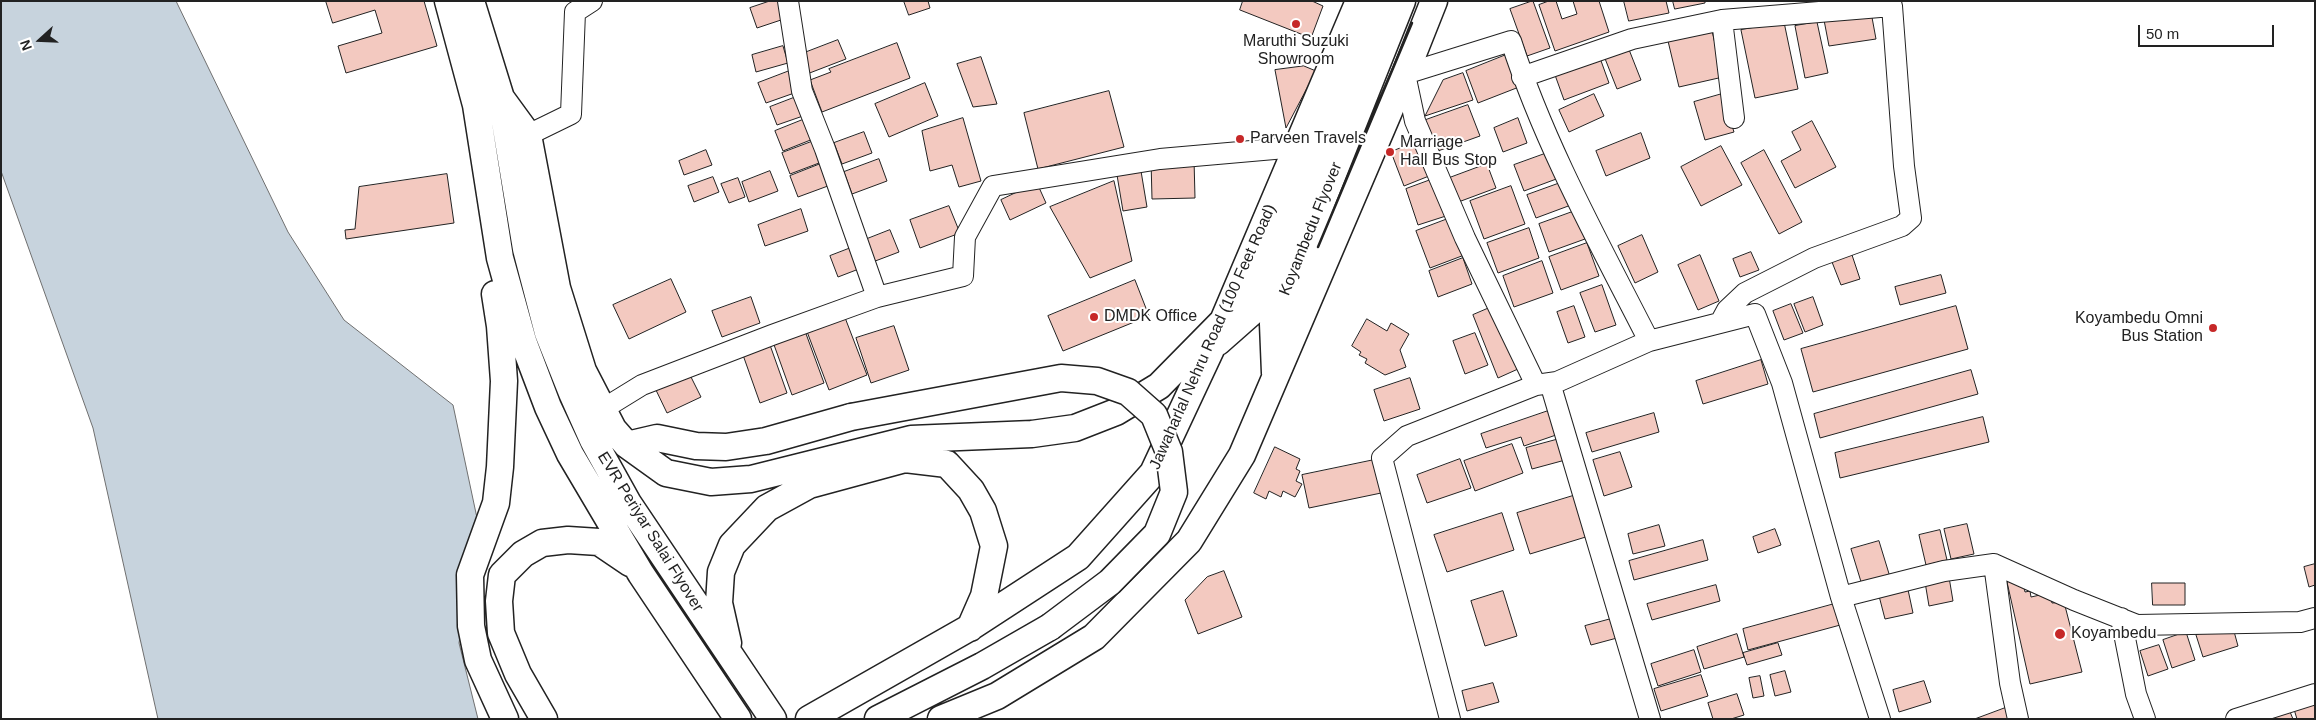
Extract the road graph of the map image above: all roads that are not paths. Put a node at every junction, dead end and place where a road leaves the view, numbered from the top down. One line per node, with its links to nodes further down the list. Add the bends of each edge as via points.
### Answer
1 (448, 1): 12 (main road, EVR Periyar Salai Flyover)
2 (471, 1): 14 (main road, via 501,98)
3 (592, 1): 14 (street, via 575,12 571,114)
4 (788, 1): 16 (street, via 802,91)
5 (1359, 1): 15 (main road, Jawaharlal Nehru Road (100 Feet Road))
6 (1382, 1): 20 (main road, Koyambedu Flyover, via 1252,312)
7 (1402, 1): 21 (main road, Koyambedu Flyover, via 1272,324)
8 (1434, 1): 10 (main road)
9 (1722, 20): 11 (street, via 1632,39); 13 (street); 18 (street, via 1892,6 1911,218 1902,226 1814,258 1745,293 1727,310)
10 (1406, 74): 11 (street, via 1511,42); 21 (main road); 22 (street, via 1419,130 1466,238)
11 (1522, 77): 19 (street, via 1553,151)
12 (476, 105): 26 (main road, EVR Periyar Salai Flyover, via 500,258 523,341 548,408 570,454); 34 (main road, via 468,133 500,326 504,381 496,503 470,575 471,626 478,660)
13 (1734, 118)
14 (519, 140): 23 (main road, via 557,288 583,370); 31 (main road, EVR Periyar Salai Flyover, via 517,202 548,333 593,440 628,503)
15 (1297, 147): 16 (street, via 1160,159 993,186 965,237 963,276); 17 (main road, Jawaharlal Nehru Road (100 Feet Road))
16 (877, 297): 23 (street, via 642,385)
17 (1223, 321): 20 (main road, Jawaharlal Nehru Road (100 Feet Road)); 24 (main road, via 1159,386 1116,412 1075,428 1032,434 911,440 751,479 711,482 666,473)
18 (1720, 323): 19 (street); 27 (street, via 1755,314 1782,383)
19 (1649, 341): 22 (street, via 1557,382)
20 (1212, 347): 30 (main road, Jawaharlal Nehru Road (100 Feet Road), via 1153,473 1078,557)
21 (1275, 377): 33 (main road, via 1242,455 1189,542 1094,637)
22 (1543, 384): 42 (street, via 1407,436 1382,458); 43 (street)
23 (603, 409): 24 (main road, via 613,429)
24 (627, 444): 39 (main road, bridge, via 656,438 696,446 726,447 766,440 851,417 1061,378 1097,381 1128,392 1154,415 1169,452 1174,492 1157,534 1110,582 1050,627)
25 (1994, 564): 27 (street, via 1944,571); 28 (street); 45 (street)
26 (641, 574): 35 (main road, via 625,558 599,542 568,540 542,543 523,554 502,575 499,601 502,633 518,674); 36 (main road, EVR Periyar Salai Flyover)
27 (1841, 597): 44 (street)
28 (2121, 618): 29 (street, via 2137,625 2300,622); 46 (street, via 2136,694)
29 (2315, 618)
30 (969, 628): 31 (main road, via 984,596 994,546 983,511 971,490 947,464 905,459 809,485 767,508 732,545 721,572 719,603 726,638); 38 (main road, Jawaharlal Nehru Road (100 Feet Road))
31 (737, 666): 37 (main road, EVR Periyar Salai Flyover)
32 (2315, 694): 47 (street)
33 (997, 696): 40 (main road); 41 (main road)
34 (505, 719)
35 (544, 719)
36 (738, 719)
37 (773, 719)
38 (809, 719)
39 (878, 719)
40 (941, 719)
41 (982, 719)
42 (1450, 719)
43 (1650, 719)
44 (1880, 719)
45 (2018, 719)
46 (2145, 719)
47 (2236, 719)

